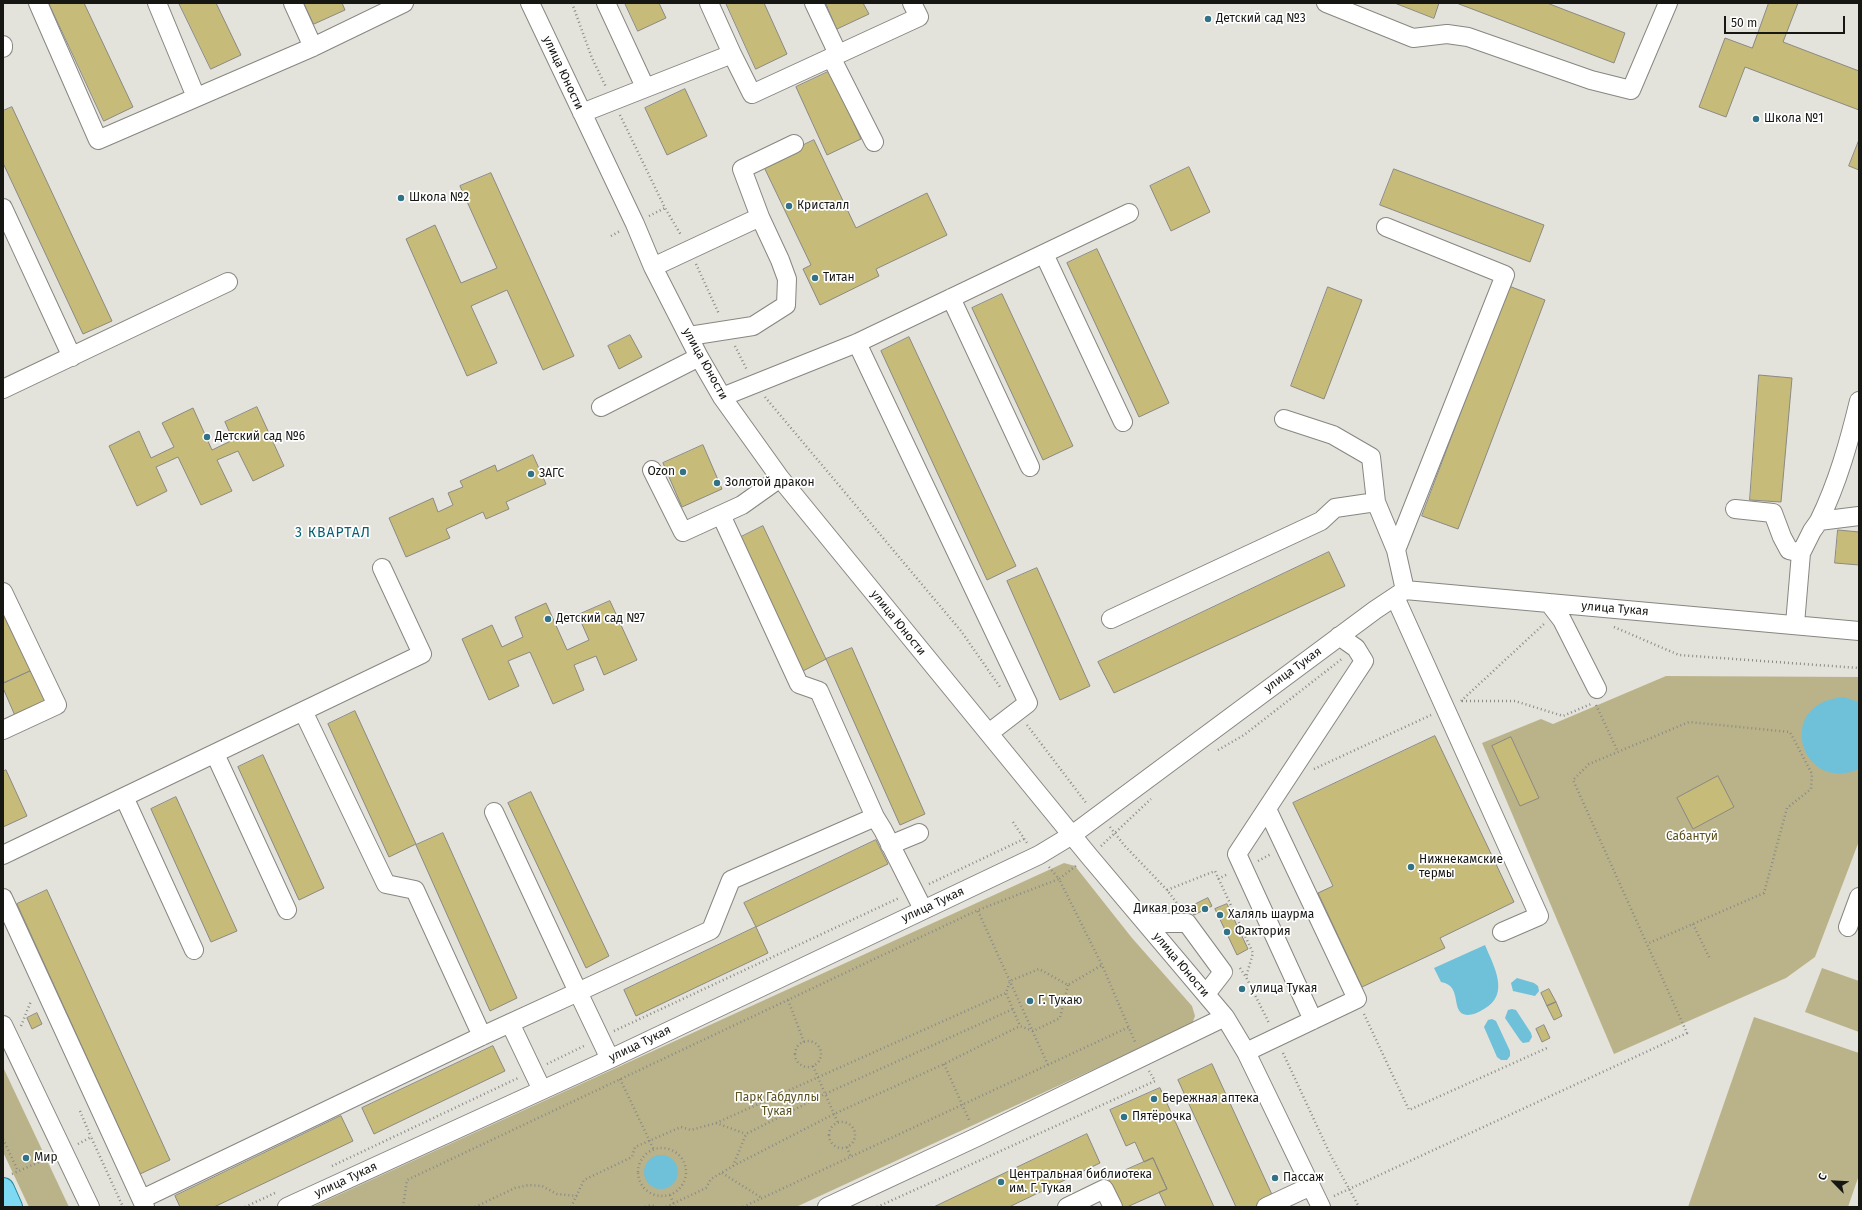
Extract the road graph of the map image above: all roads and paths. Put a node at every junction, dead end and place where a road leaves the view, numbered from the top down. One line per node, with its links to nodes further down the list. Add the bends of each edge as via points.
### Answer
1 (38, 3): 17 (street, via 98,140)
2 (157, 3): 17 (street)
3 (292, 3): 13 (street)
4 (404, 3): 13 (street)
5 (530, 3): 19 (street, улица Юности)
6 (572, 3): 18 (path, via 592,58)
7 (606, 3): 16 (street)
8 (709, 3): 14 (street)
9 (814, 3): 15 (street)
10 (912, 3): 15 (street, via 918,17)
11 (1326, 3): 12 (street, via 1413,38 1447,34 1468,37 1591,80 1631,90)
12 (1668, 3)
13 (313, 47): 17 (street)
14 (732, 54): 15 (street, via 752,94); 16 (street)
15 (834, 55): 20 (street)
16 (645, 87): 18 (street)
17 (196, 97)
18 (612, 100): 19 (street); 26 (path, via 665,208)
19 (582, 113): 28 (street, улица Юности)
20 (874, 142)
21 (794, 144): 24 (street, via 742,169)
22 (3, 208): 34 (street)
23 (1129, 213): 27 (street)
24 (760, 217): 26 (street); 31 (street, via 787,280 786,305 753,326)
25 (1386, 227): 51 (street, via 1505,275)
26 (690, 250): 28 (street); 31 (path)
27 (1044, 254): 30 (street); 42 (street)
28 (653, 267): 32 (street, улица Юности)
29 (228, 282): 34 (street)
30 (952, 298): 33 (street); 43 (street)
31 (727, 331): 32 (street); 36 (path)
32 (689, 336): 35 (street, улица Юности)
33 (857, 343): 36 (street); 69 (street, via 1028,703)
34 (72, 356): 37 (street)
35 (699, 357): 38 (street, улица Юности); 40 (street)
36 (754, 384): 38 (street); 64 (path, via 961,631)
37 (3, 389)
38 (722, 397): 45 (street, улица Юности)
39 (1859, 401): 50 (street, via 1850,439 1832,493)
40 (601, 407)
41 (1284, 419): 46 (street, via 1332,435 1371,457)
42 (1123, 422)
43 (1030, 467)
44 (652, 470): 48 (street, via 683,532)
45 (780, 478): 48 (street, via 742,505); 71 (street, улица Юности)
46 (1376, 502): 51 (street); 57 (street, via 1335,508 1321,521)
47 (1735, 509): 52 (street, via 1773,513 1789,550)
48 (721, 515): 79 (street, via 799,684 819,692)
49 (1859, 516): 50 (street)
50 (1819, 521): 52 (street)
51 (1396, 550): 55 (street)
52 (1801, 553): 60 (street)
53 (382, 568): 68 (street, via 422,654)
54 (3, 592): 70 (street, via 57,705)
55 (1400, 594): 56 (street, улица Тукая); 62 (street, улица Тукая); 67 (street)
56 (1549, 603): 58 (street); 60 (street, улица Тукая)
57 (1111, 619)
58 (1562, 620): 65 (street); 66 (path, via 1550,619)
59 (1609, 624): 63 (path, via 1679,655)
60 (1796, 624): 61 (street, улица Тукая)
61 (1859, 631)
62 (1339, 636): 76 (street, via 1356,648 1364,661); 78 (street, улица Тукая)
63 (1859, 668)
64 (1001, 688)
65 (1598, 689)
66 (1462, 701): 67 (path); 72 (path, via 1515,701 1563,716 1594,703)
67 (1445, 708): 74 (path); 94 (street, via 1539,916)
68 (303, 711): 73 (street); 115 (street, via 386,884 416,890)
69 (1017, 711): 71 (street); 78 (path, via 1088,805)
70 (3, 730)
71 (988, 733): 81 (street, улица Юности)
72 (1618, 752): 92 (path, via 1689,722 1790,732 1812,774 1811,789 1787,808 1764,893); 95 (path, via 1589,764 1573,780)
73 (214, 754): 75 (street); 89 (street)
74 (1311, 770)
75 (124, 798): 84 (street); 96 (street)
76 (1267, 809): 105 (street); 109 (street, via 1237,854)
77 (494, 812): 102 (street)
78 (1098, 814): 81 (street, улица Тукая); 99 (path, via 1167,890 1215,871 1253,953)
79 (875, 817): 83 (street); 102 (street, via 731,880 710,930)
80 (919, 833): 83 (street)
81 (1072, 835): 88 (street, улица Тукая, via 1039,855); 91 (street, улица Юности)
82 (1024, 839): 85 (path)
83 (890, 845): 85 (street)
84 (3, 856)
85 (914, 891): 88 (street); 116 (path)
86 (1859, 897): 93 (street)
87 (3, 898): 152 (street)
88 (923, 909): 121 (street, улица Тукая)
89 (287, 910)
90 (978, 910): 98 (path, via 1059,879); 100 (path); 106 (path)
91 (1146, 923): 104 (street, улица Юности); 104 (street, via 1187,923 1223,972)
92 (1693, 924): 95 (path); 97 (path)
93 (1848, 927)
94 (1502, 932)
95 (1647, 944): 154 (path, via 1687,1033)
96 (194, 950)
97 (1710, 959)
98 (1102, 965): 101 (path); 113 (path)
99 (1246, 977)
100 (1010, 981): 101 (path, via 1039,969); 103 (path); 114 (path)
101 (1068, 985): 114 (path, via 1060,1018)
102 (578, 992): 110 (street); 116 (street)
103 (1006, 993): 107 (path); 126 (path)
104 (1206, 994): 108 (street, улица Юности)
105 (1357, 999): 109 (street); 118 (path, via 1409,1110)
106 (788, 1000): 117 (path); 127 (path)
107 (1013, 1008): 112 (path); 129 (path)
108 (1224, 1016): 119 (street, улица Юности); 120 (street)
109 (1314, 1020): 119 (street)
110 (510, 1023): 115 (street); 125 (street)
111 (3, 1025): 156 (street)
112 (1020, 1026): 114 (path); 122 (path)
113 (1129, 1027): 120 (path); 123 (path)
114 (1033, 1032): 123 (path)
115 (482, 1036): 152 (street)
116 (600, 1038): 121 (street); 125 (path)
117 (804, 1042): 124 (path, via 814,1042 820,1049 820,1059); 124 (path, via 797,1048 796,1058 803,1065)
118 (1547, 1048)
119 (1246, 1052): 146 (street, улица Юности)
120 (1142, 1058): 135 (street); 141 (path, via 1155,1081)
121 (610, 1059): 128 (street, улица Тукая)
122 (944, 1064): 130 (path); 131 (path)
123 (1048, 1065): 130 (path)
124 (813, 1066): 126 (path)
125 (533, 1071): 128 (street); 142 (path)
126 (818, 1076): 129 (path); 132 (path)
127 (620, 1079): 137 (path); 159 (path, via 407,1180)
128 (542, 1090): 158 (street, улица Тукая)
129 (825, 1094): 131 (path); 134 (path)
130 (963, 1106): 135 (path); 140 (path)
131 (834, 1114): 133 (path); 143 (path)
132 (716, 1123): 134 (path); 137 (path, via 691,1130 681,1127)
133 (838, 1123): 138 (path, via 831,1130 830,1140 837,1147); 138 (path, via 848,1124 854,1131 854,1141)
134 (746, 1134): 143 (path)
135 (977, 1137): 141 (path); 166 (street)
136 (3, 1139): 144 (path)
137 (649, 1140): 139 (path); 150 (path, via 635,1147 632,1157 584,1180)
138 (846, 1147): 140 (path)
139 (654, 1150): 149 (path, via 672,1150 684,1164 686,1174 683,1183); 149 (path, via 646,1154 640,1162 639,1180 651,1194)
140 (851, 1158): 151 (path)
141 (988, 1158): 167 (path)
142 (331, 1166)
143 (733, 1166): 145 (path)
144 (18, 1171)
145 (722, 1173): 151 (path); 153 (path, via 711,1179 706,1188)
146 (1311, 1186): 154 (street, улица Юности); 170 (street)
147 (3, 1189): 155 (main road)
148 (281, 1190): 157 (path)
149 (670, 1195): 153 (path)
150 (577, 1196): 160 (path, via 557,1194 542,1186 530,1185 515,1188); 161 (path)
151 (762, 1198): 165 (path)
152 (144, 1203)
153 (674, 1205): 164 (path)
154 (1320, 1205)
155 (11, 1207)
156 (90, 1207)
157 (245, 1207)
158 (287, 1207)
159 (403, 1207)
160 (475, 1207)
161 (571, 1207)
162 (645, 1207): 163 (path)
163 (656, 1207)
164 (666, 1207)
165 (743, 1207)
166 (827, 1207)
167 (878, 1207)
168 (1067, 1207): 169 (street, via 1104,1189)
169 (1113, 1207)
170 (1266, 1207)

